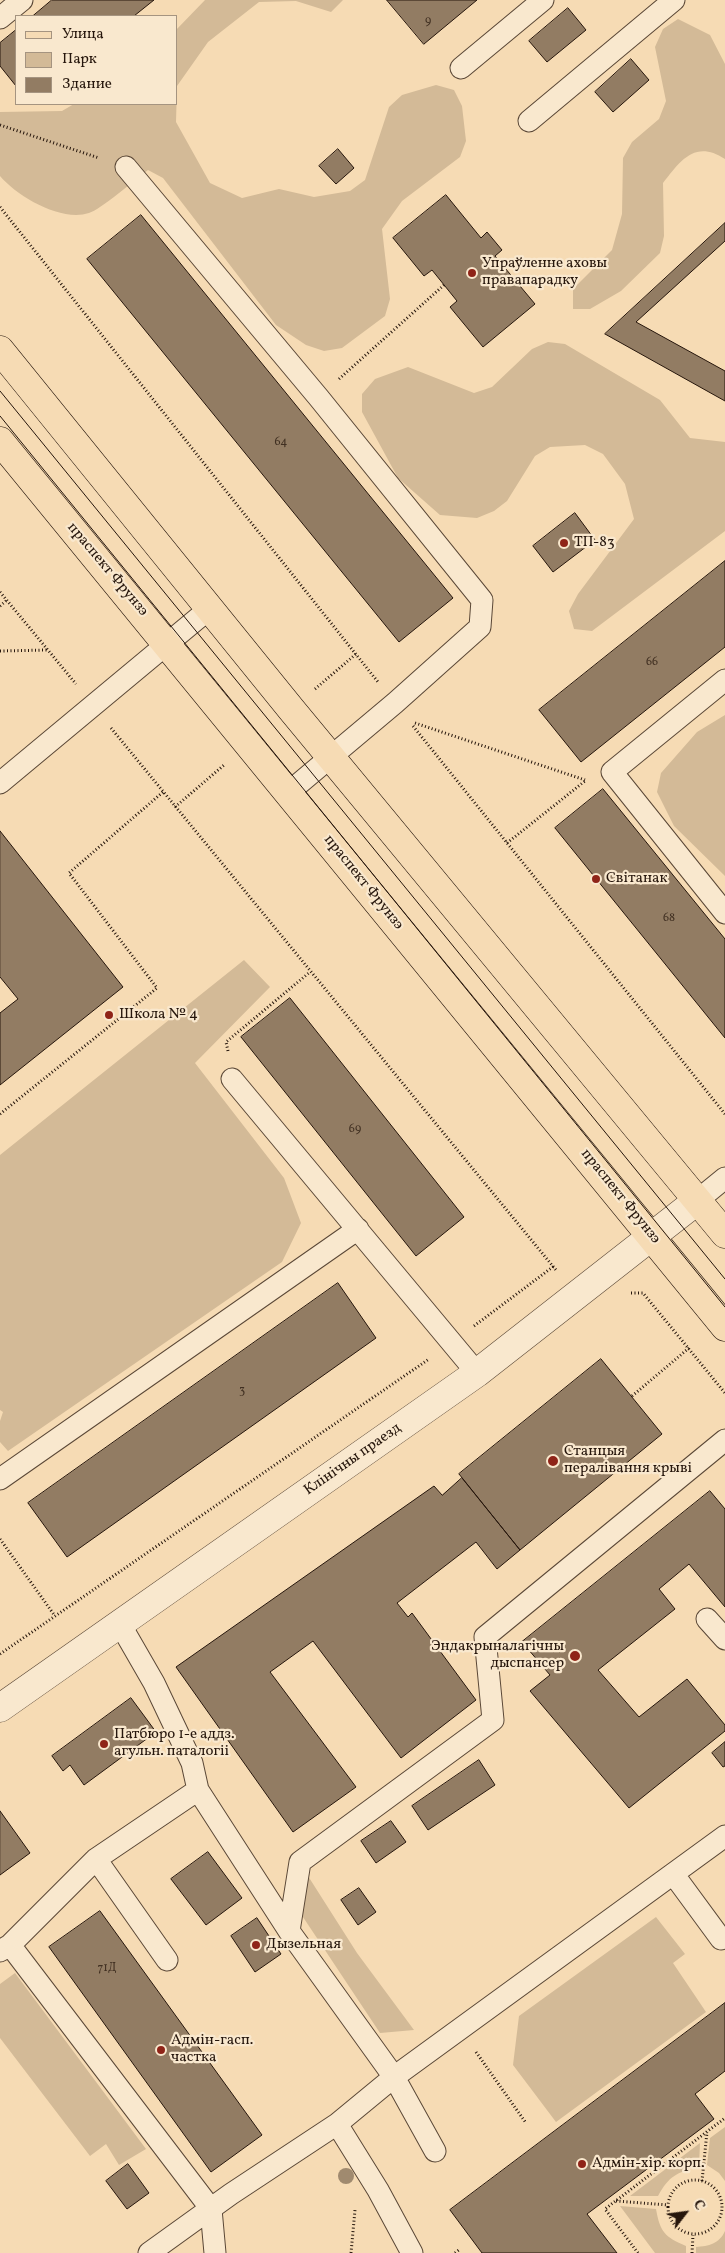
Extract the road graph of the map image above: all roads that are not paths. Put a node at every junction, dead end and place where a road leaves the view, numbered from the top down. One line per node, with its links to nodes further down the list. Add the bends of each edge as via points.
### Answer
1 (542, 0): 3 (lane)
2 (674, 0): 4 (lane)
3 (461, 68)
4 (529, 121)
5 (126, 167): 11 (lane, via 482,600 480,627)
6 (0, 350): 8 (main road)
7 (0, 441): 9 (main road, праспект Фрунзэ)
8 (209, 608): 9 (lane); 11 (main road)
9 (167, 643): 12 (lane); 13 (main road, праспект Фрунзэ)
10 (725, 680): 14 (lane, via 612,772)
11 (331, 757): 13 (lane); 17 (main road)
12 (0, 783)
13 (289, 792): 20 (main road, праспект Фрунзэ)
14 (725, 913)
15 (232, 1079): 18 (lane)
16 (725, 1178): 17 (lane)
17 (698, 1200): 19 (main road); 20 (street, Клінічны праезд)
18 (358, 1229): 22 (lane); 24 (lane)
19 (725, 1234)
20 (652, 1236): 21 (main road, праспект Фрунзэ); 22 (street, Клінічны праезд)
21 (725, 1327)
22 (477, 1373): 26 (street, Клінічны праезд)
23 (725, 1440): 33 (lane, via 485,1637 493,1720 300,1862)
24 (0, 1479)
25 (707, 1619): 27 (lane)
26 (120, 1624): 28 (street, Клінічны праезд); 29 (lane, via 154,1683 192,1763)
27 (725, 1640)
28 (0, 1708)
29 (198, 1790): 31 (lane); 33 (lane)
30 (725, 1836): 32 (lane)
31 (96, 1859): 35 (lane); 36 (lane)
32 (674, 1875): 34 (lane); 37 (lane)
33 (289, 1931): 37 (lane)
34 (721, 1939)
35 (5, 1948): 40 (lane)
36 (167, 1960)
37 (394, 2077): 38 (lane); 39 (lane)
38 (337, 2124): 40 (lane); 43 (lane)
39 (435, 2151)
40 (211, 2209): 41 (lane); 42 (lane)
41 (149, 2253)
42 (215, 2253)
43 (412, 2253)

